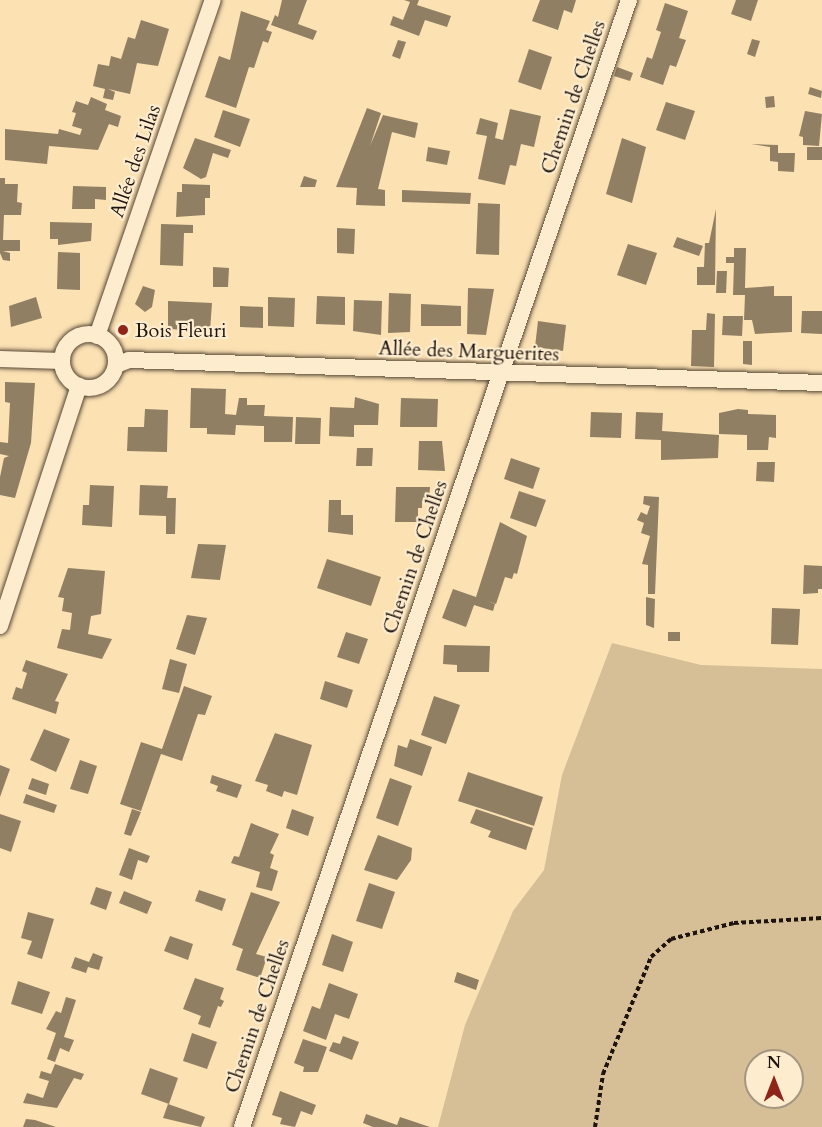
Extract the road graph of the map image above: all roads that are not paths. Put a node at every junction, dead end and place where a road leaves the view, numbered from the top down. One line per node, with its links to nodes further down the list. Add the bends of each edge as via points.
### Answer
1 (213, 0): 3 (street, Allée des Lilas)
2 (629, 0): 7 (street, Chemin de Chelles)
3 (97, 336): 5 (street, via 73,340); 6 (street, via 112,347)
4 (0, 358): 5 (street)
5 (62, 361): 9 (street, via 70,381)
6 (116, 365): 7 (street, Allée des Marguerites, via 129,360); 9 (street, via 107,382 98,387)
7 (500, 375): 8 (street, Allée des Marguerites); 11 (street, Chemin de Chelles)
8 (822, 383)
9 (79, 386): 10 (street)
10 (0, 626)
11 (242, 1127)

